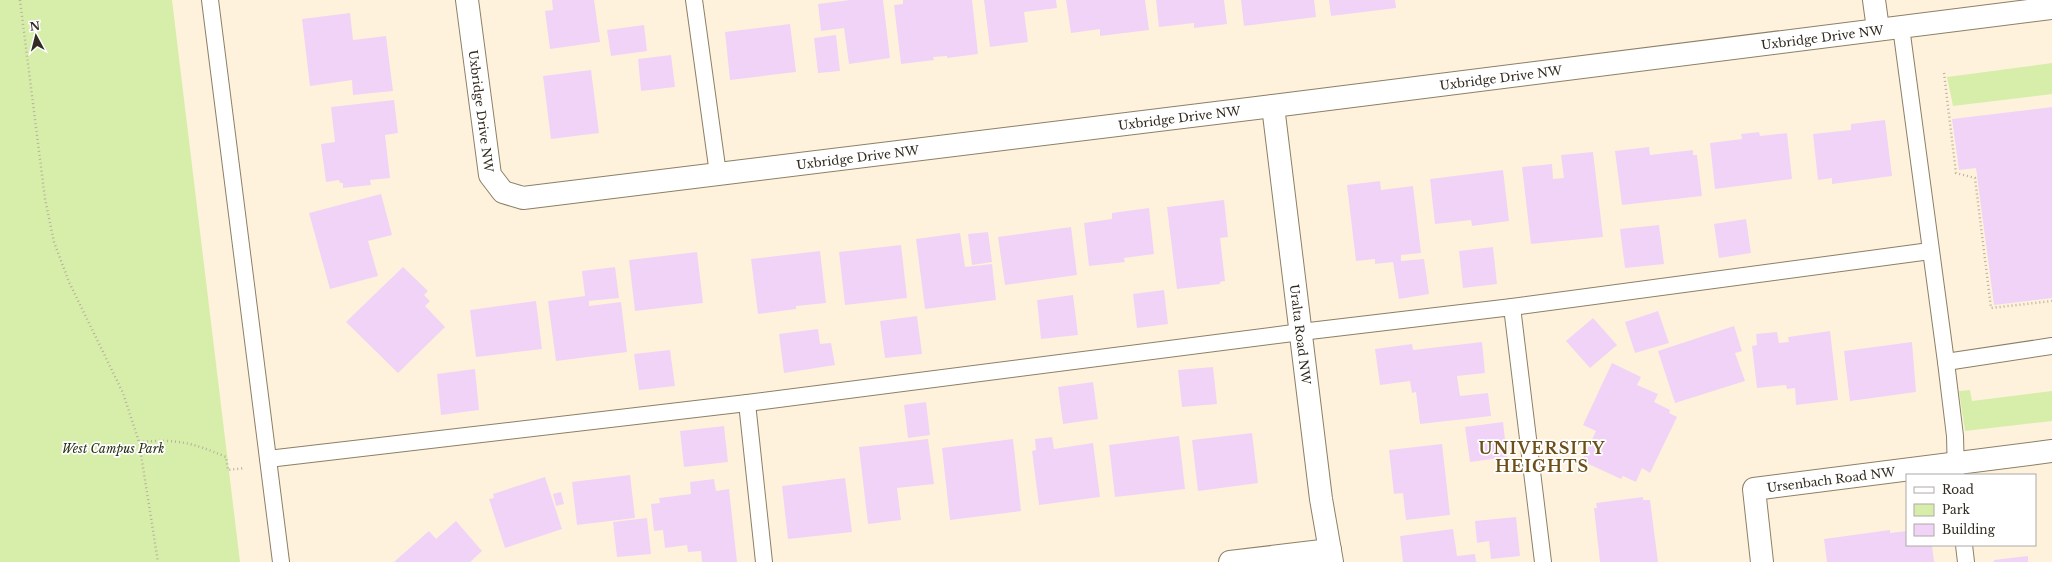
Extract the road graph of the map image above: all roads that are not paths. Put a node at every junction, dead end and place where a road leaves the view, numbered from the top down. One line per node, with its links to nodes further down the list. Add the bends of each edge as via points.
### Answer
1 (210, 0): 17 (lane)
2 (467, 0): 9 (street, Uxbridge Drive NW, via 490,174 503,192 523,198)
3 (694, 0): 9 (lane)
4 (1874, 0): 7 (street)
5 (2052, 8): 6 (street, Uxbridge Drive NW)
6 (1901, 27): 7 (street, Uxbridge Drive NW); 10 (lane)
7 (1878, 29): 8 (street, Uxbridge Drive NW)
8 (1273, 106): 9 (street, Uxbridge Drive NW); 12 (street, Uralta Road NW)
9 (718, 174)
10 (1930, 251): 11 (lane); 14 (lane)
11 (1512, 307): 12 (lane); 26 (lane)
12 (1300, 332): 15 (lane); 22 (street, Uralta Road NW, via 1321,499)
13 (2052, 346): 14 (lane)
14 (1946, 362): 18 (lane)
15 (747, 403): 17 (lane); 24 (lane)
16 (2052, 451): 18 (street, Ursenbach Road NW)
17 (268, 459): 23 (lane)
18 (1956, 470): 19 (street, Ursenbach Road NW)
19 (1913, 474)
20 (1906, 475): 27 (street, Ursenbach Road NW, via 1754,489)
21 (1964, 546): 28 (lane)
22 (1331, 556): 25 (street)
23 (281, 562)
24 (764, 562)
25 (1230, 562)
26 (1543, 562)
27 (1762, 562)
28 (1966, 562)

